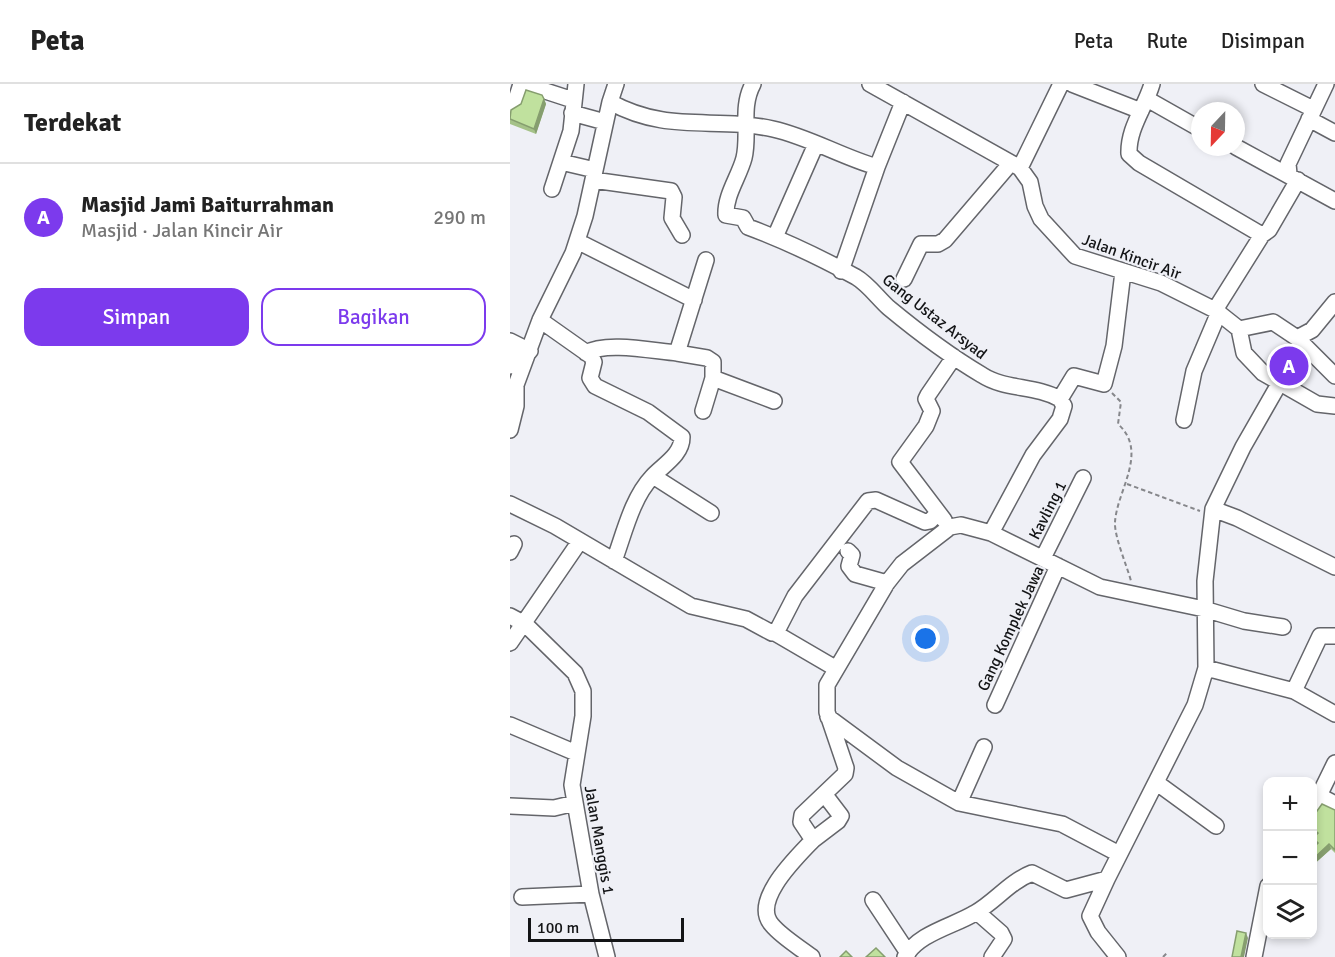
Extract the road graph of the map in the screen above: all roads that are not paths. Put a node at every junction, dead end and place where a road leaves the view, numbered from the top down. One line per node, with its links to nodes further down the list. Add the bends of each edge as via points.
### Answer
1 (576, 84): 14 (street)
2 (616, 84): 11 (street)
3 (753, 84): 18 (street, via 746,104)
4 (870, 84): 12 (street)
5 (1061, 84): 24 (street)
6 (1072, 84): 10 (street)
7 (1263, 84): 15 (street)
8 (1326, 84): 15 (street)
9 (518, 85): 13 (street); 14 (street)
10 (1147, 98): 17 (street); 30 (street, via 1128,138 1129,154)
11 (610, 102): 16 (street); 18 (street, via 639,115 684,124)
12 (903, 102): 23 (street); 24 (street)
13 (514, 106)
14 (572, 106): 16 (street); 22 (street, via 571,131)
15 (1311, 114): 19 (street); 26 (street, via 1288,164)
16 (605, 122): 25 (street)
17 (1191, 124)
18 (745, 125): 20 (street, via 776,129); 31 (street, Gang Ustaz Arsyad, via 744,159 725,213 727,217 743,218 748,227)
19 (1335, 133)
20 (816, 144): 23 (street); 31 (street)
21 (1245, 152): 26 (street)
22 (561, 162): 25 (street); 27 (street)
23 (878, 166): 34 (street)
24 (1015, 166): 35 (street, Jalan Kincir Air, via 1030,182 1041,219 1068,250); 36 (street, via 945,240 921,244)
25 (594, 175): 29 (street, via 671,191 672,218); 32 (street)
26 (1294, 177): 28 (street); 30 (street, via 1269,230)
27 (552, 189)
28 (1335, 201)
29 (682, 235)
30 (1262, 235): 39 (street)
31 (775, 237): 34 (street, Gang Ustaz Arsyad, via 810,251)
32 (577, 241): 37 (street); 40 (street)
33 (706, 260): 37 (street)
34 (841, 271): 46 (street, Gang Ustaz Arsyad, via 857,277)
35 (1123, 272): 39 (street, Jalan Kincir Air, via 1161,283); 50 (street, via 1114,346 1104,384 1074,376)
36 (904, 279)
37 (694, 300): 45 (street)
38 (1335, 302): 42 (street, via 1312,330)
39 (1217, 311): 41 (street, Jalan Kincir Air); 54 (street, via 1194,371)
40 (540, 320): 43 (street); 44 (street)
41 (1239, 329): 42 (street, via 1274,322); 49 (street, via 1244,353)
42 (1297, 338): 47 (street)
43 (516, 353): 55 (street, via 516,406)
44 (586, 353): 45 (street, via 605,348); 56 (street, via 594,362 590,378 595,386 640,408 682,437 668,464)
45 (677, 353): 48 (street, via 712,360)
46 (954, 357): 50 (street, Gang Ustaz Arsyad, via 993,382 1046,391); 61 (street, via 926,399 932,411 926,426 900,462)
47 (1335, 376)
48 (713, 378): 51 (street); 53 (street)
49 (1279, 384): 52 (street, via 1317,404); 59 (street)
50 (1060, 399): 63 (street, via 1064,406 1060,419 1033,454)
51 (774, 401)
52 (1335, 406)
53 (703, 411)
54 (1184, 420)
55 (510, 430)
56 (653, 476): 60 (street); 67 (street, via 639,497)
57 (1083, 478): 66 (street, Kavling 1)
58 (510, 504): 64 (street)
59 (1212, 512): 69 (street, via 1237,518); 71 (street)
60 (711, 513)
61 (938, 513): 62 (street); 75 (street, via 925,522 876,500 868,501 795,597)
62 (950, 527): 63 (street, Gang Komplek Jawa, via 961,525); 70 (street, via 907,559)
63 (991, 533): 66 (street, Gang Komplek Jawa)
64 (580, 541): 67 (street); 73 (street)
65 (849, 551): 70 (street, via 852,572)
66 (1043, 558): 68 (street, Gang Komplek Jawa)
67 (614, 561): 75 (street, via 691,606 746,619)
68 (1058, 566): 71 (street, Gang Komplek Jawa, via 1100,587); 81 (street, Gang Komplek Jawa)
69 (1335, 567)
70 (887, 583): 78 (street)
71 (1204, 609): 74 (street, Gang Komplek Jawa); 79 (street)
72 (510, 616): 73 (street, Jalan Manggis 1)
73 (525, 624): 77 (street); 86 (street, Jalan Manggis 1, via 580,682 585,705)
74 (1283, 627)
75 (775, 633): 78 (street)
76 (1335, 636): 80 (street, via 1320,636)
77 (510, 643)
78 (835, 668): 83 (street, via 825,693)
79 (1206, 668): 80 (street); 88 (street, via 1195,705)
80 (1294, 691): 82 (street)
81 (995, 705)
82 (1335, 714)
83 (828, 717): 89 (street, via 846,768 841,780); 91 (street, via 897,768)
84 (510, 725): 86 (street)
85 (984, 747): 91 (street)
86 (576, 753): 92 (street, Jalan Manggis 1, via 572,776)
87 (1335, 763): 90 (street)
88 (1157, 783): 96 (street); 98 (street)
89 (825, 795): 97 (street, via 802,815 801,822); 97 (street, via 841,816)
90 (1317, 801)
91 (959, 802): 98 (street, via 1062,824)
92 (575, 803): 95 (street, via 554,808); 100 (street, Jalan Manggis 1)
93 (1317, 803): 94 (street)
94 (1335, 804)
95 (510, 806)
96 (1216, 826)
97 (813, 840): 107 (street, via 782,873 766,914 770,925)
98 (1119, 854): 99 (street)
99 (1107, 879): 104 (street, via 1066,890 1032,873 1018,879); 109 (street, via 1090,916)
100 (591, 894): 101 (street); 106 (street, Jalan Manggis 1)
101 (522, 897)
102 (873, 900): 105 (street)
103 (1263, 911): 110 (street)
104 (976, 912): 105 (street, via 935,932); 108 (street, via 1004,939)
105 (906, 955)
106 (607, 957)
107 (812, 957)
108 (992, 957)
109 (1118, 957)
110 (1254, 957)

